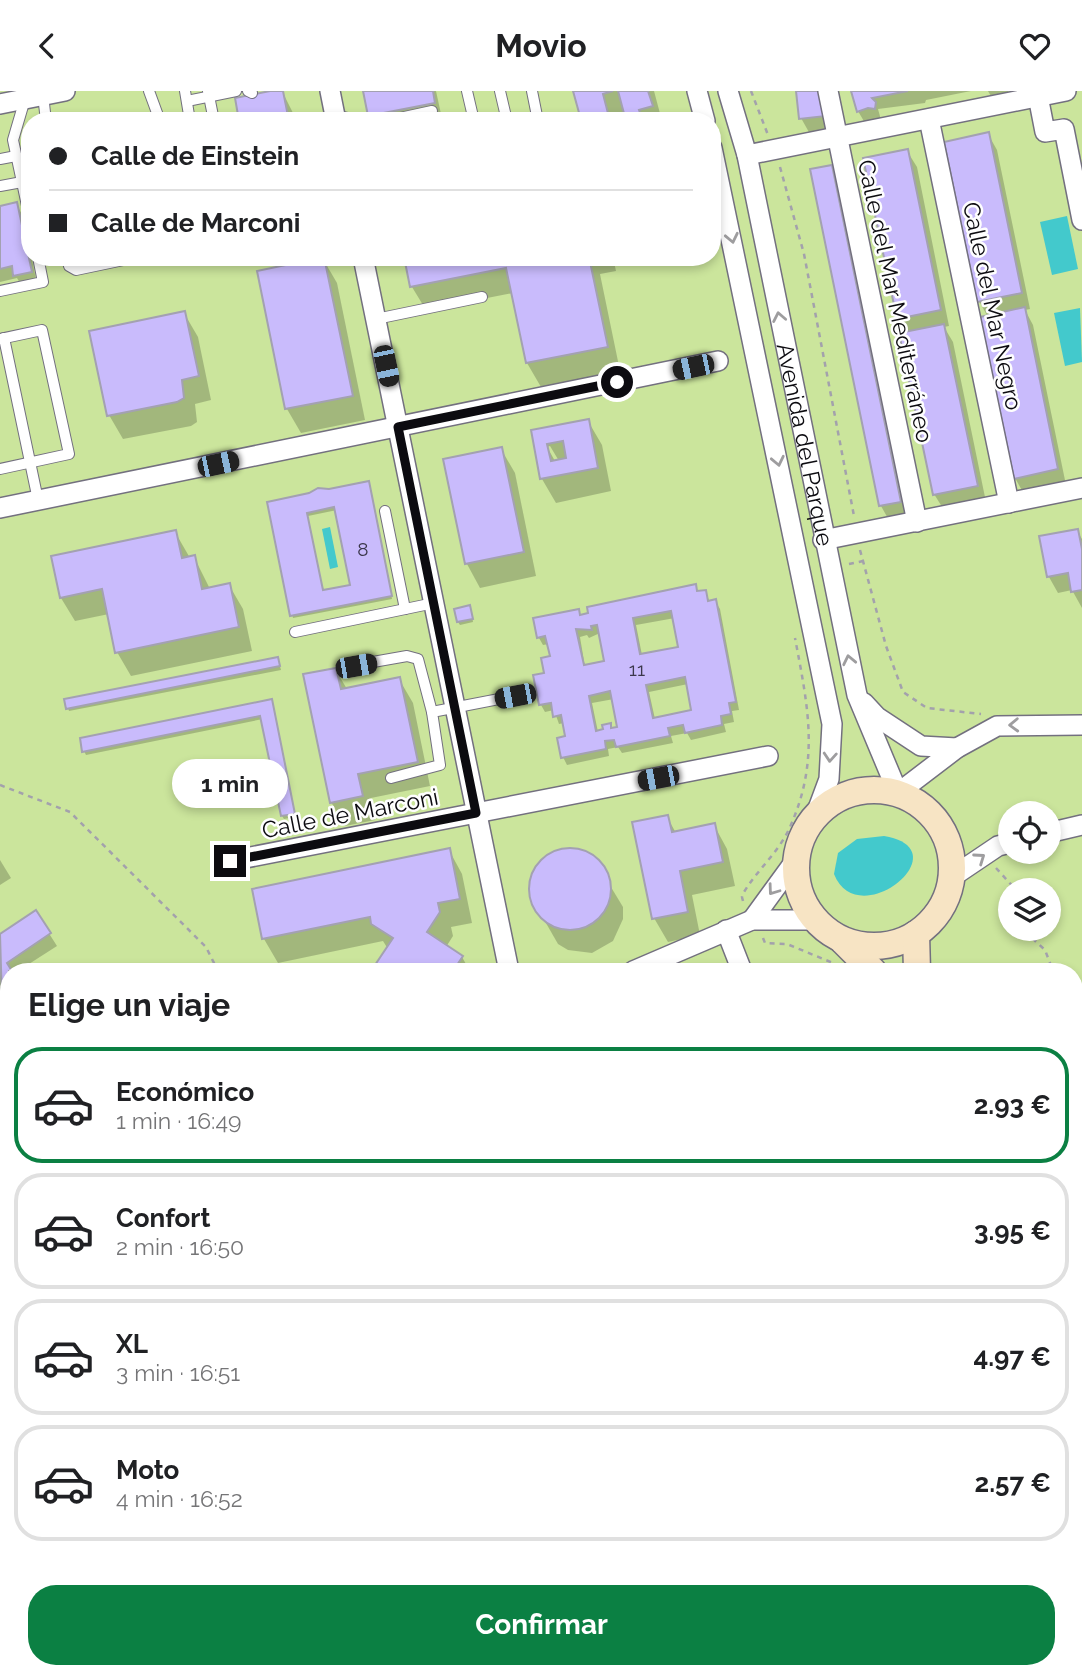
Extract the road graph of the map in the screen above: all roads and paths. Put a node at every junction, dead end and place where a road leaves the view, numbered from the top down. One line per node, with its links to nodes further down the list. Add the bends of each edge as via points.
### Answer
1 (65, 91): 16 (street)
2 (149, 91): 21 (lane)
3 (236, 91): 13 (lane)
4 (330, 91): 23 (street)
5 (467, 91): 25 (lane)
6 (500, 91): 26 (lane)
7 (532, 91): 27 (lane)
8 (697, 91): 28 (street)
9 (728, 91): 33 (street, Avenida del Parque)
10 (751, 91): 32 (path)
11 (828, 91): 31 (street, Calle del Mar Mediterráneo)
12 (1066, 91): 14 (street)
13 (209, 94): 15 (lane); 22 (lane)
14 (1037, 94): 29 (street); 40 (street, via 1045,132 1064,129)
15 (186, 96)
16 (34, 97): 17 (street); 19 (lane); 20 (lane)
17 (0, 104)
18 (432, 111): 24 (lane)
19 (27, 112)
20 (42, 112)
21 (157, 112)
22 (212, 112)
23 (334, 112)
24 (427, 112)
25 (472, 112)
26 (505, 112)
27 (536, 112)
28 (703, 112)
29 (929, 119): 31 (street); 55 (street, Calle del Mar Negro)
30 (21, 124): 34 (lane, via 13,140)
31 (837, 138): 32 (street); 58 (street, Calle del Mar Mediterráneo)
32 (776, 151): 33 (street); 59 (path, via 804,254)
33 (747, 155): 60 (street, Avenida del Parque, one-way to 33)
34 (16, 156): 35 (lane); 36 (lane)
35 (0, 159)
36 (21, 178)
37 (21, 182): 38 (lane)
38 (0, 186)
39 (721, 191): 80 (street, Avenida del Parque, one-way to 80, via 832,724 828,779)
40 (1082, 220)
41 (40, 266): 45 (lane, via 43,282)
42 (69, 266): 43 (lane, via 76,270)
43 (95, 266)
44 (365, 266): 47 (street)
45 (0, 291)
46 (482, 297): 47 (lane)
47 (376, 319): 50 (street)
48 (2, 339): 51 (lane); 51 (lane, via 42,330 69,454)
49 (718, 361): 50 (street)
50 (398, 427): 54 (street); 63 (street)
51 (30, 462): 52 (lane); 54 (lane)
52 (0, 469)
53 (1082, 488): 55 (street)
54 (38, 500): 56 (street)
55 (1009, 503): 58 (street)
56 (0, 508)
57 (385, 511): 64 (lane)
58 (917, 522): 59 (street)
59 (857, 534): 60 (street); 61 (path)
60 (823, 540): 62 (street, Avenida del Parque)
61 (863, 561): 62 (path); 72 (path, via 903,692 927,708)
62 (829, 568): 68 (street, Avenida del Parque, one-way to 62)
63 (434, 603): 64 (lane); 70 (street)
64 (405, 609): 66 (lane)
65 (793, 630): 89 (path, via 811,724 810,759 790,827 741,898)
66 (295, 632)
67 (356, 666): 71 (lane, via 407,656 418,659)
68 (857, 695): 74 (street, via 877,717 921,746); 78 (street, Avenida del Parque)
69 (515, 696): 70 (lane)
70 (455, 708): 71 (lane); 79 (street)
71 (432, 712): 76 (lane, via 440,765)
72 (992, 714)
73 (1082, 725): 74 (street, one-way to 74, via 997,726)
74 (957, 748): 78 (street)
75 (768, 756): 79 (street, Calle de Marconi)
76 (391, 778)
77 (0, 785): 95 (path, via 71,812 206,947)
78 (898, 793): 80 (street, via 852,792); 87 (street, via 932,815 945,834 952,855)
79 (476, 813): 85 (street, Calle de Marconi); 96 (street)
80 (816, 814): 86 (street, via 801,836)
81 (1082, 825): 82 (street)
82 (1061, 830)
83 (998, 848): 84 (street)
84 (986, 854): 87 (street, one-way to 84); 88 (path)
85 (230, 861)
86 (795, 861): 89 (street, one-way to 89); 90 (street, via 797,887)
87 (952, 877): 92 (street, via 934,919)
88 (1006, 878)
89 (752, 919): 90 (street); 91 (street); 94 (path, via 765,943)
90 (814, 920): 94 (street)
91 (726, 930): 97 (street); 98 (street)
92 (916, 934): 94 (street, via 892,944); 100 (street)
93 (1035, 941): 101 (path)
94 (838, 951): 99 (street)
95 (214, 963)
96 (507, 963)
97 (651, 963)
98 (739, 963)
99 (859, 963)
100 (917, 963)
101 (1050, 963)

